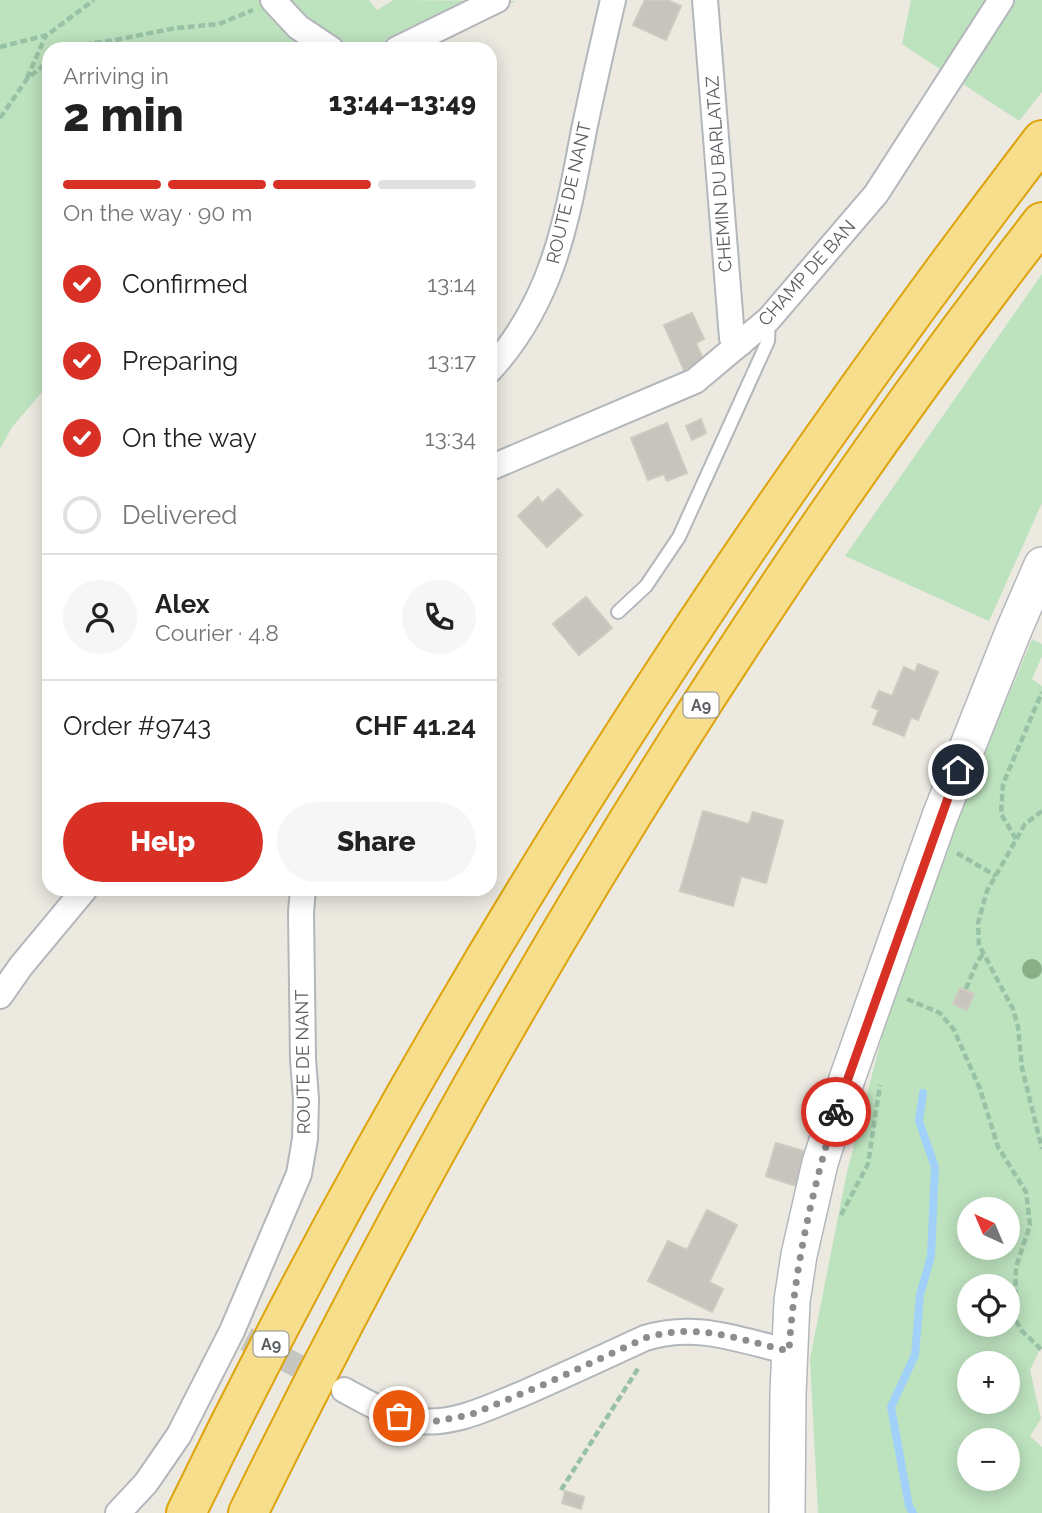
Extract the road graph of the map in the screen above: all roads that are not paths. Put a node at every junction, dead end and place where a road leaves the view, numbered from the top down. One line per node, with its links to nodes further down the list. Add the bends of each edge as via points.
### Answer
1 (497, 0): 7 (street)
2 (614, 0): 12 (street, ROUTE DE NANT, via 565,229 524,324)
3 (705, 0): 11 (street, CHEMIN DU BARLATAZ, via 726,281 732,338)
4 (1001, 0): 10 (street, CHAMP DE BAN, via 876,194)
5 (273, 1): 6 (street)
6 (320, 42)
7 (411, 42)
8 (1042, 140): 22 (highway, A9, via 789,485 575,811 365,1168)
9 (1042, 222): 23 (highway, A9, via 837,503 623,828 420,1178)
10 (769, 319): 11 (street, CHAMP DE BAN); 15 (lane, via 768,341 679,537 646,586)
11 (741, 343): 13 (street, CHAMP DE BAN, via 695,381)
12 (497, 362)
13 (497, 465)
14 (1042, 565): 19 (street, via 940,816 847,1079 820,1163 799,1255)
15 (618, 612)
16 (79, 896): 18 (street)
17 (302, 896): 21 (street, ROUTE DE NANT, via 306,1099 299,1174 239,1335 179,1435 146,1483)
18 (0, 996)
19 (789, 1351): 20 (street, via 699,1330 662,1333 470,1415 436,1421 380,1410); 24 (street)
20 (344, 1390)
21 (118, 1513)
22 (186, 1513)
23 (248, 1513)
24 (788, 1513)

